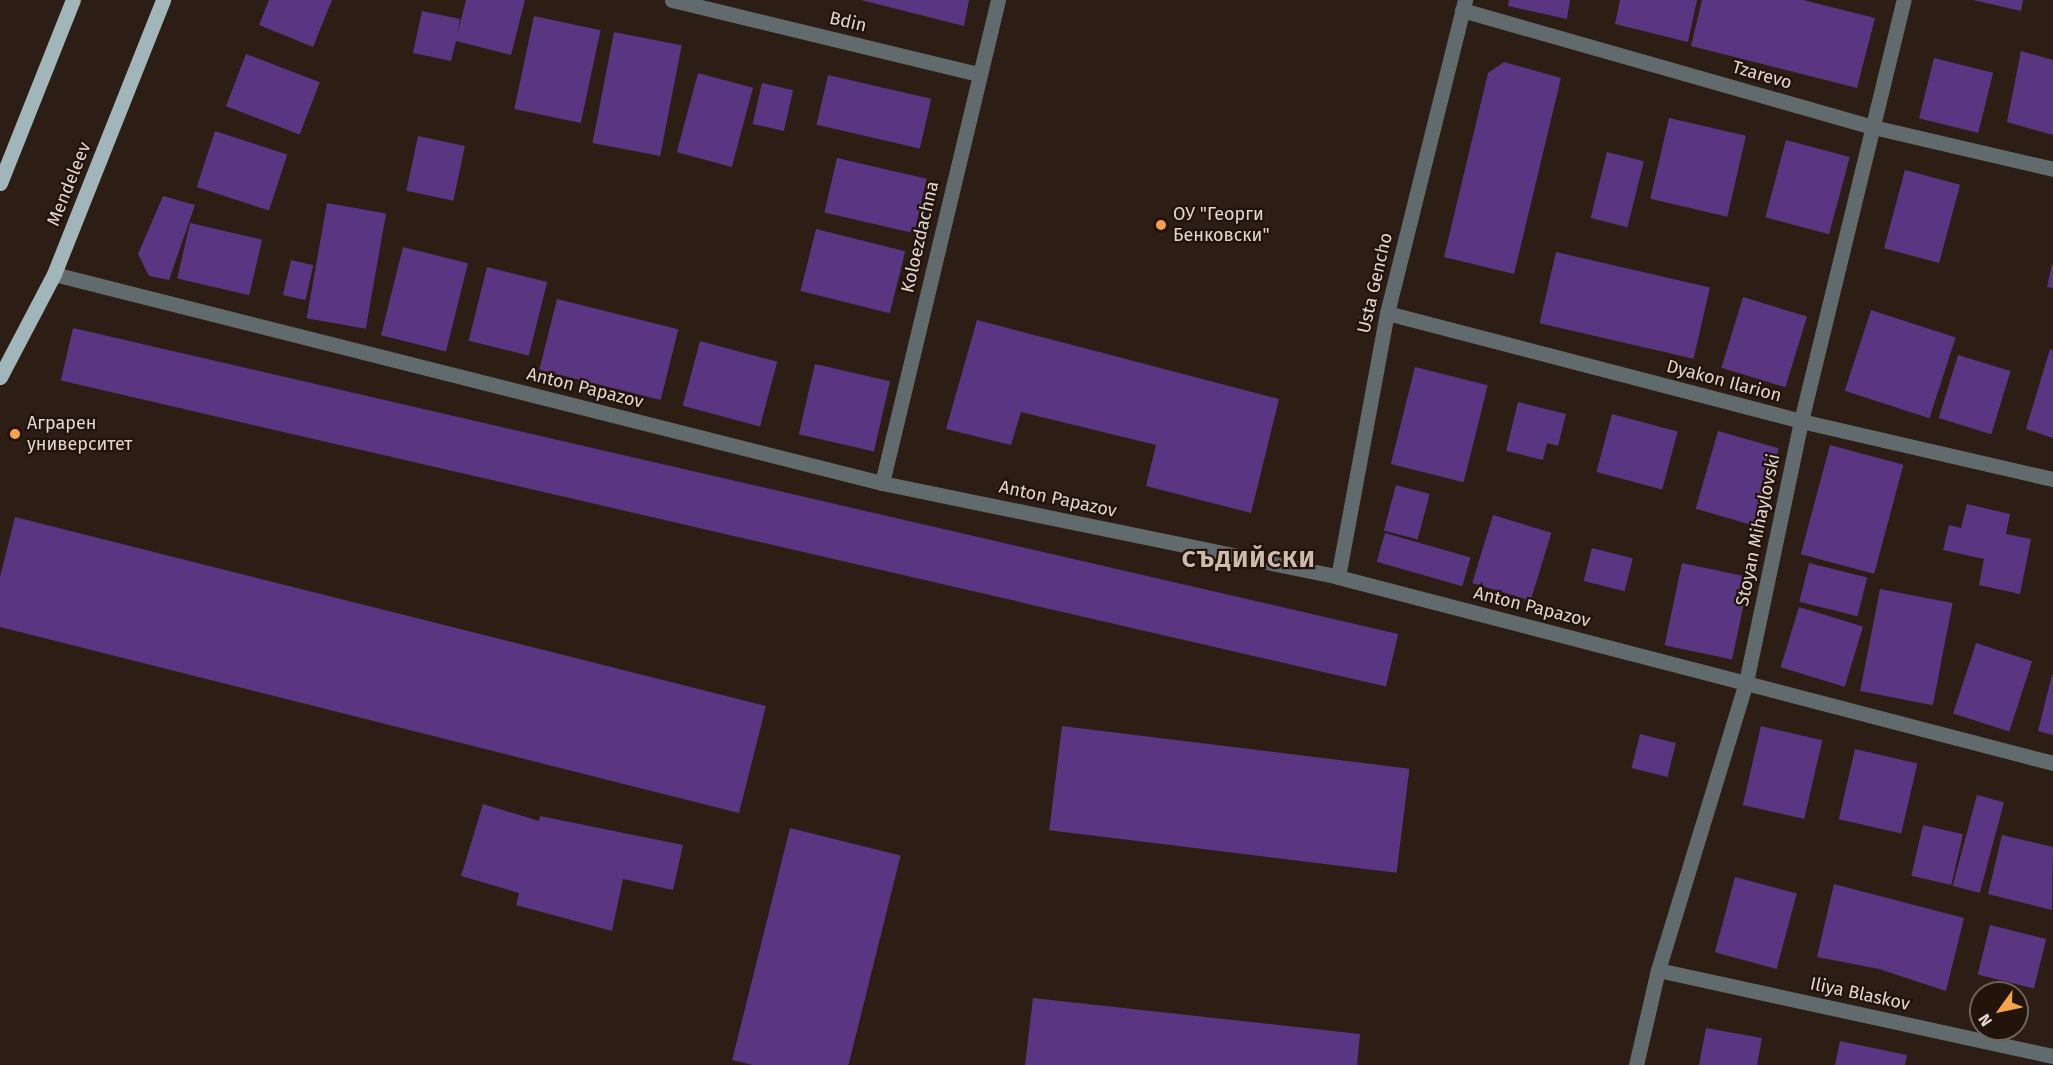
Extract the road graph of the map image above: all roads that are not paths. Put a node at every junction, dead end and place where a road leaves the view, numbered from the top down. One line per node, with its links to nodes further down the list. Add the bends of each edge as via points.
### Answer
1 (73, 0): 10 (main road)
2 (163, 0): 11 (main road, Mendeleev)
3 (672, 0): 7 (street, Bdin)
4 (998, 0): 7 (street, Koloezdachna)
5 (1904, 0): 8 (street, Stoyan Mihaylovski)
6 (1463, 5): 8 (street, Tzarevo); 12 (street, Usta Gencho)
7 (979, 74): 16 (street, Koloezdachna)
8 (1873, 127): 9 (street, Tzarevo); 14 (street, Stoyan Mihaylovski)
9 (2053, 169)
10 (0, 183)
11 (54, 274): 13 (main road, Mendeleev); 16 (street, Anton Papazov)
12 (1387, 313): 14 (street, Dyakon Ilarion); 17 (street, Usta Gencho)
13 (0, 376)
14 (1801, 421): 15 (street, Dyakon Ilarion); 18 (street, Stoyan Mihaylovski)
15 (2053, 479)
16 (882, 483): 17 (street, Anton Papazov)
17 (1338, 577): 18 (street, Anton Papazov)
18 (1746, 682): 19 (street, Anton Papazov); 20 (street, Stoyan Mihaylovski)
19 (2053, 762)
20 (1658, 970): 21 (street, Iliya Blaskov); 22 (street, Stoyan Mihaylovski)
21 (2053, 1056)
22 (1636, 1065)

